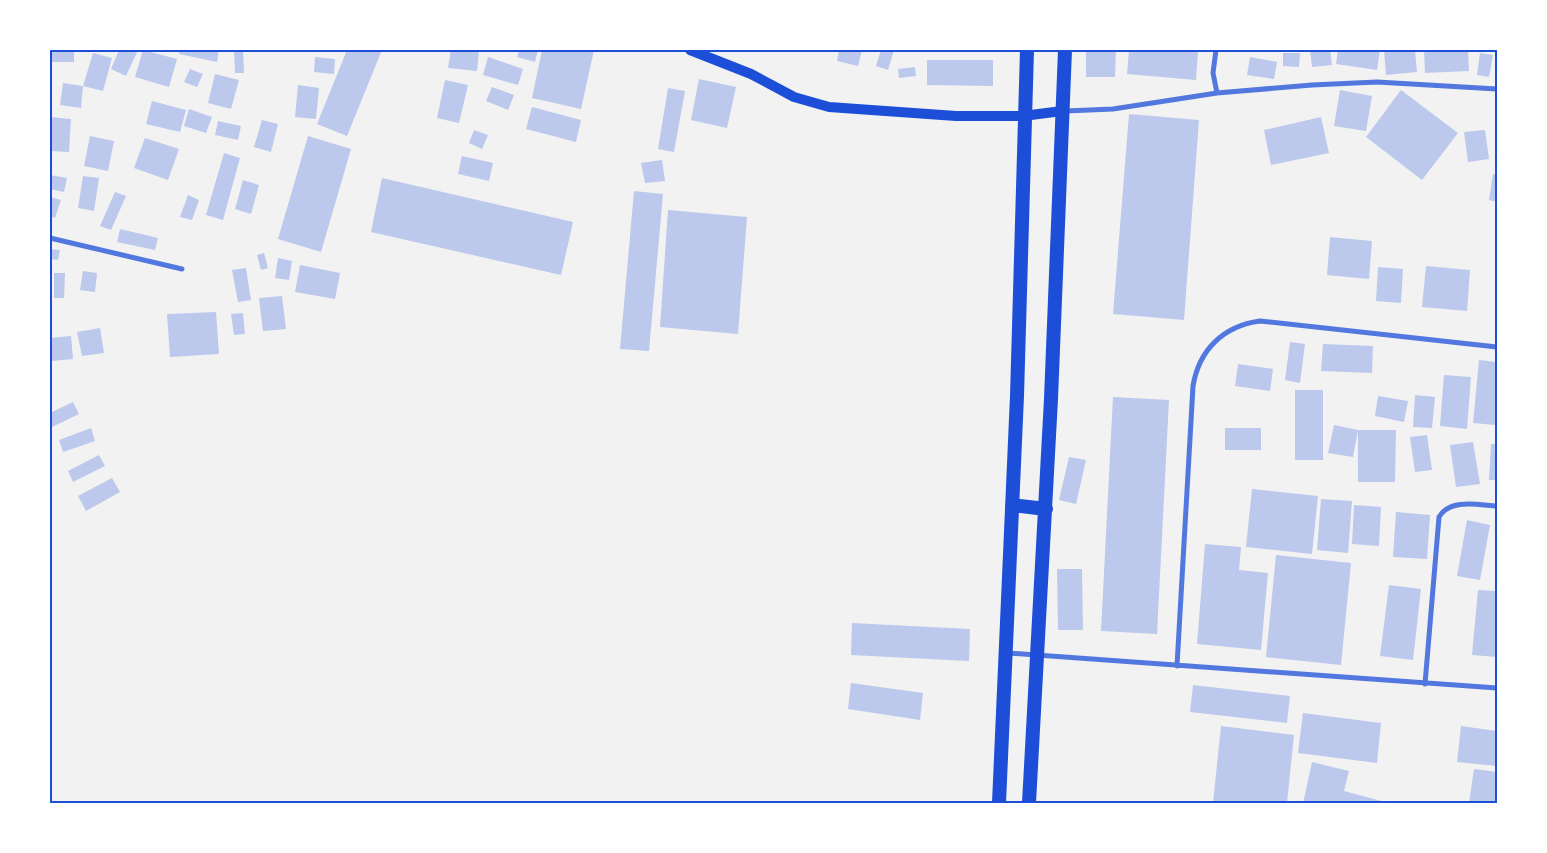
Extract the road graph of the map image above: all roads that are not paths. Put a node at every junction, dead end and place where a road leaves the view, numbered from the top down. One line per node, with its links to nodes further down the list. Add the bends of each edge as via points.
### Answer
1 (690, 50): 8 (main road, via 751,74 794,97 829,107 956,116)
2 (1026, 50): 8 (highway)
3 (1065, 50): 7 (highway)
4 (1216, 50): 6 (street, via 1213,73)
5 (1497, 89): 6 (street, via 1377,82)
6 (1218, 93): 7 (street, via 1113,109)
7 (1062, 111): 8 (main road); 14 (highway)
8 (1023, 116): 12 (highway)
9 (50, 238): 10 (street)
10 (182, 269)
11 (1497, 347): 17 (street, via 1260,322 1228,331 1210,345 1198,364 1193,386)
12 (1012, 505): 14 (highway); 15 (highway)
13 (1497, 506): 18 (street, via 1463,504 1447,509 1439,517)
14 (1046, 508): 16 (highway)
15 (1005, 653): 16 (street); 20 (highway)
16 (1039, 654): 17 (street); 21 (highway)
17 (1177, 666): 18 (street)
18 (1425, 684): 19 (street)
19 (1497, 688)
20 (999, 803)
21 (1030, 803)

